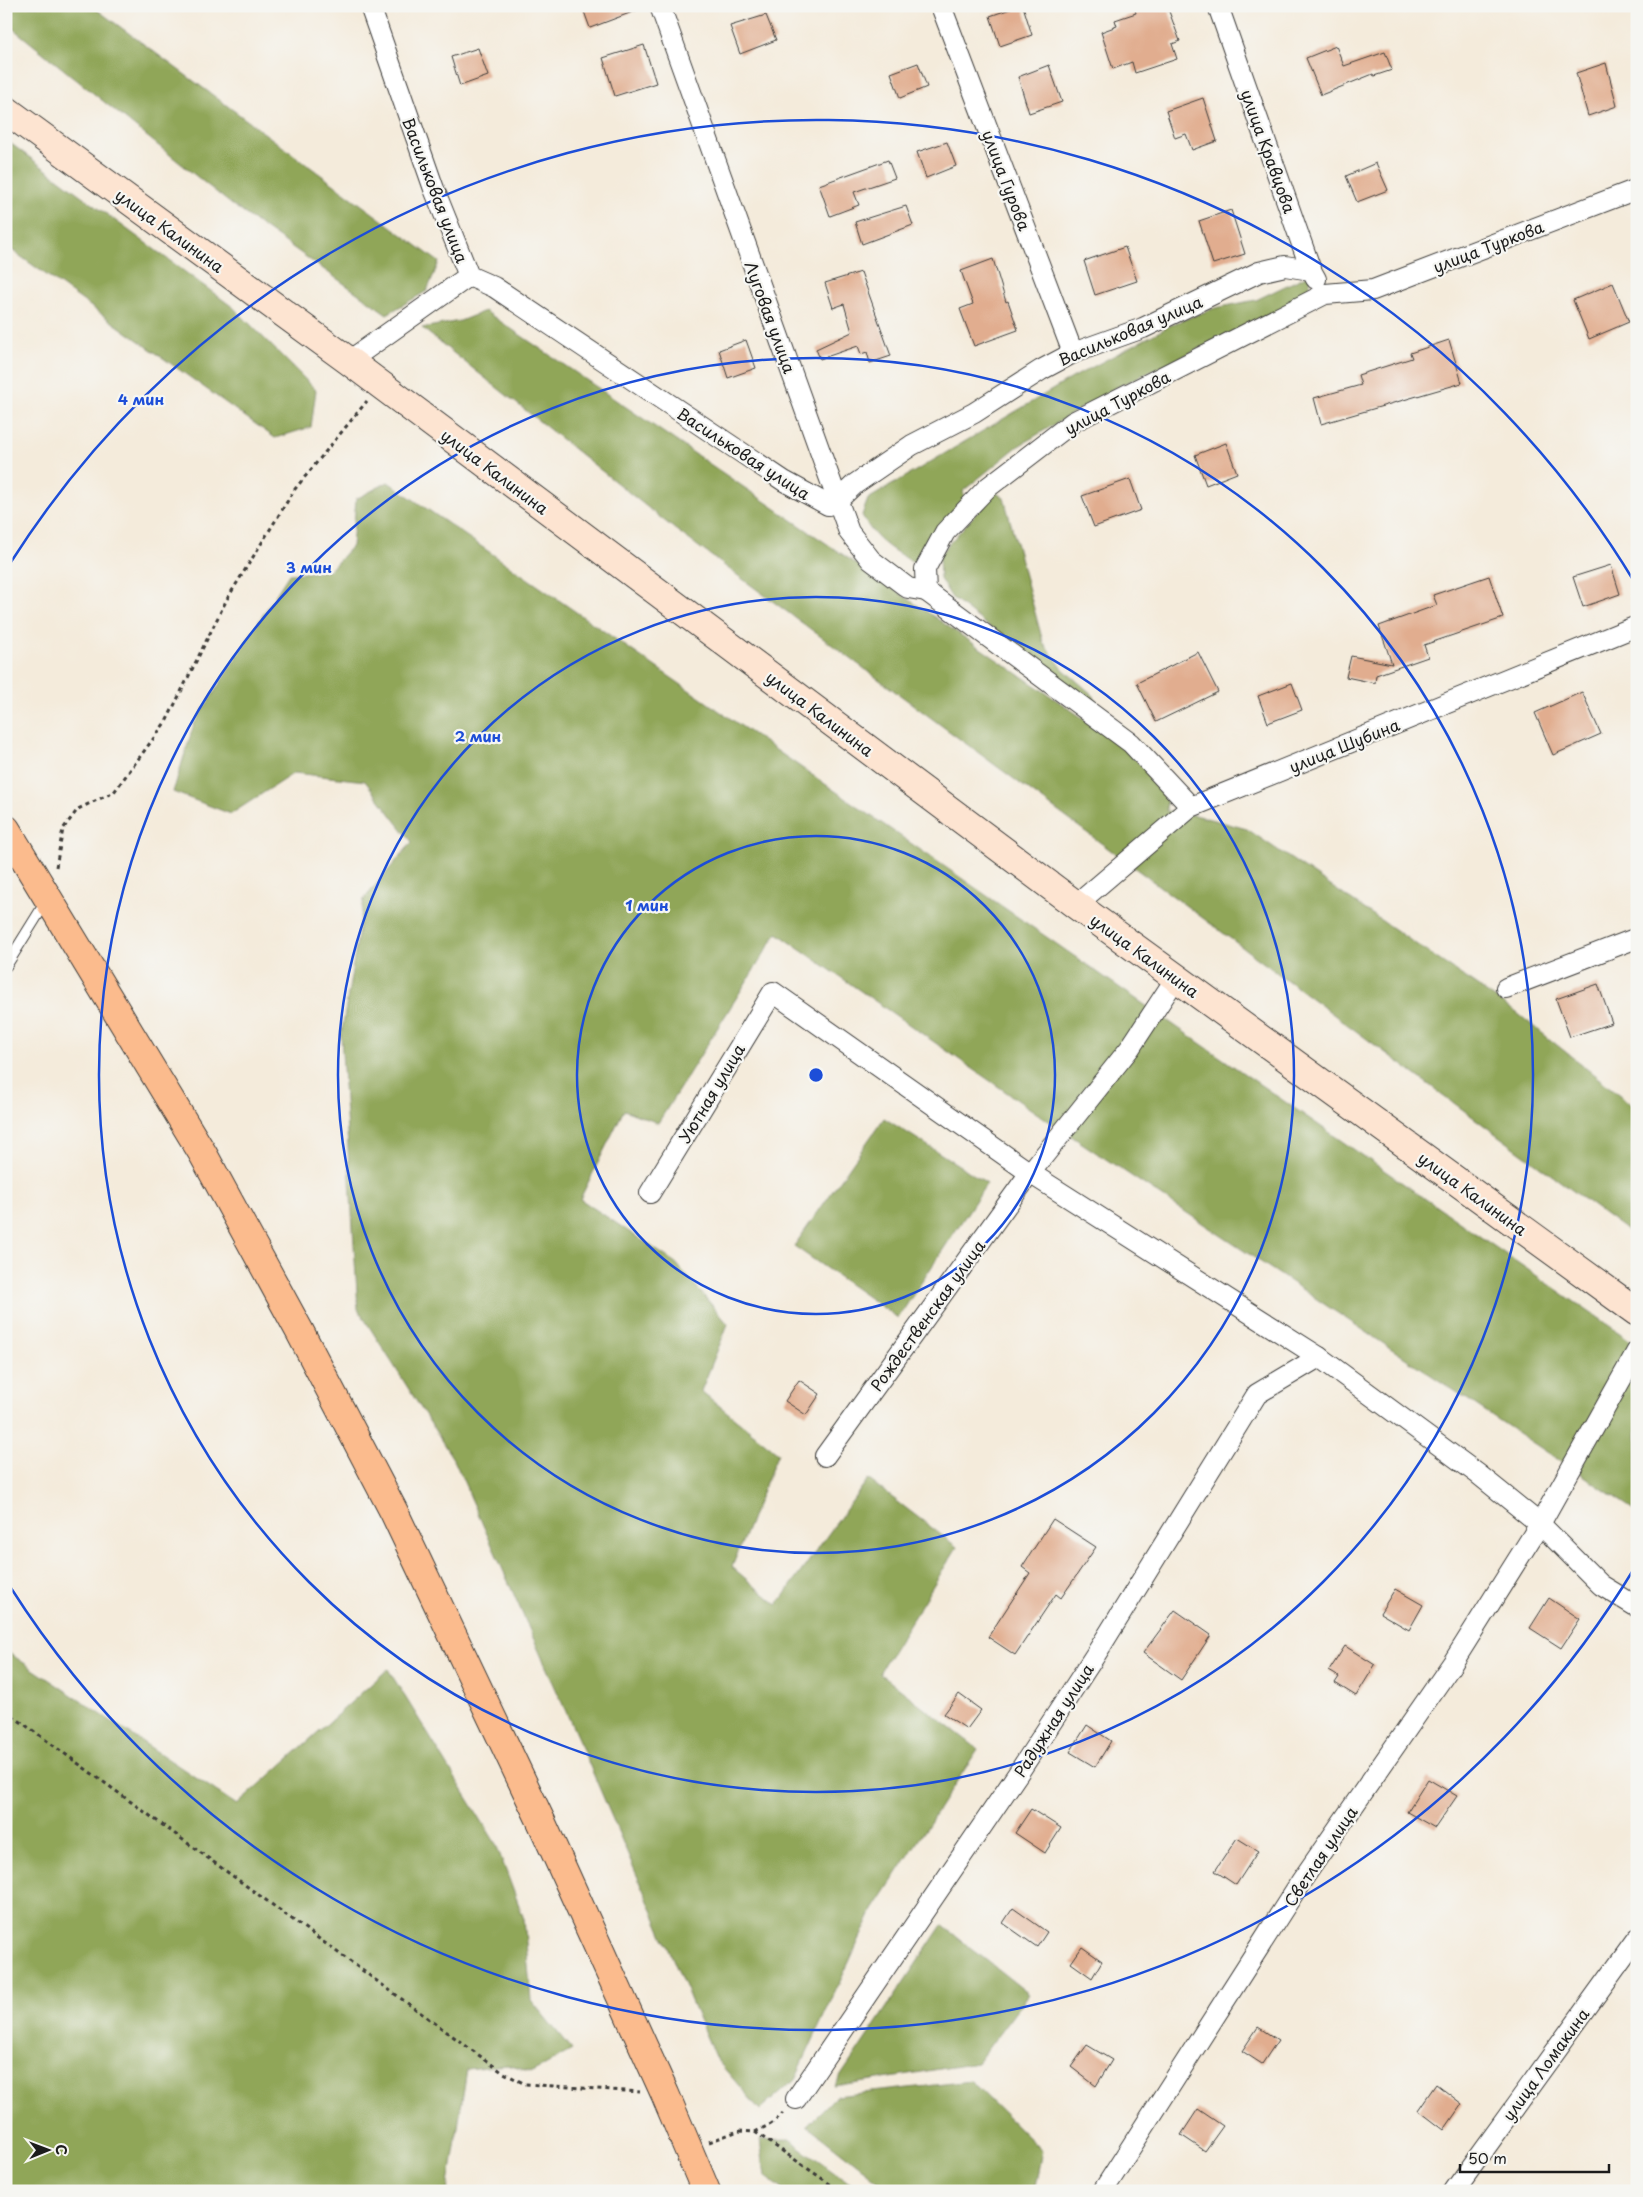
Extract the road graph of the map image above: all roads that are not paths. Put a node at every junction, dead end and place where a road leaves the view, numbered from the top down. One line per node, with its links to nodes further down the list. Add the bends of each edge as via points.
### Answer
1 (370, 6): 8 (street, Васильковая улица, via 434,189)
2 (660, 6): 12 (street, Луговая улица)
3 (940, 6): 10 (street, улица Гурова)
4 (1218, 6): 7 (street, улица Кравцова)
5 (6, 110): 11 (main road, улица Калинина)
6 (1637, 189): 9 (street, улица Туркова, via 1373,290)
7 (1312, 270): 9 (street, улица Кравцова); 10 (street, Васильковая улица, via 1285,266 1259,272 1143,328)
8 (469, 276): 11 (street); 12 (street, Васильковая улица, via 494,287 784,482 828,505)
9 (1324, 294): 13 (street, улица Туркова, via 1073,422 988,488 945,532 925,569)
10 (1073, 353): 12 (street, Васильковая улица, via 974,413 912,445 855,484)
11 (349, 361): 18 (main road, улица Калинина)
12 (837, 501): 13 (street, Луговая улица, via 849,532 871,560 908,588)
13 (926, 591): 15 (street, via 1131,743)
14 (1637, 626): 15 (street, улица Шубина)
15 (1191, 807): 18 (street, улица Шубина)
16 (6, 829): 17 (main road)
17 (48, 896): 20 (lane); 33 (main road, via 204,1154 390,1504 541,1820)
18 (1076, 905): 21 (main road, улица Калинина)
19 (1637, 938): 22 (street)
20 (6, 966)
21 (1176, 978): 23 (street, Рождественская улица, via 1130,1048); 25 (main road, улица Калинина)
22 (1506, 988)
23 (1030, 1174): 24 (street, Уютная улица, via 772,992); 27 (street); 28 (street, Рождественская улица)
24 (650, 1193)
25 (1637, 1312)
26 (1637, 1350): 29 (street, Светлая улица)
27 (1320, 1358): 29 (street, via 1478,1474); 32 (street, Радужная улица, via 1257,1394 1096,1654)
28 (824, 1456)
29 (1540, 1524): 30 (street, via 1601,1586); 34 (street, Светлая улица, via 1452,1664 1302,1880)
30 (1637, 1607)
31 (1637, 1938): 35 (street, улица Ломакина)
32 (796, 2099)
33 (706, 2191)
34 (1103, 2191)
35 (1454, 2191)

